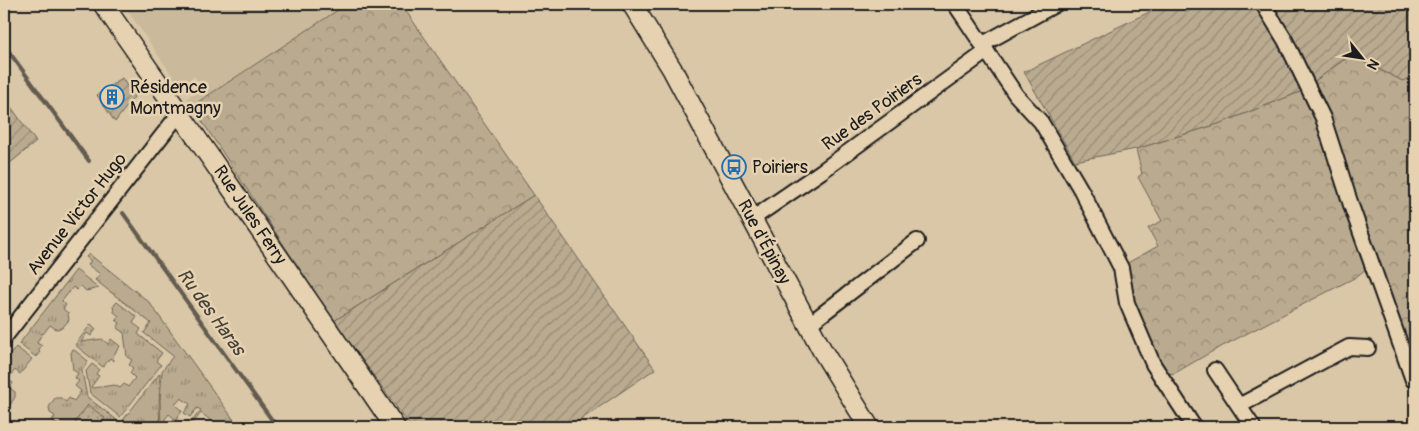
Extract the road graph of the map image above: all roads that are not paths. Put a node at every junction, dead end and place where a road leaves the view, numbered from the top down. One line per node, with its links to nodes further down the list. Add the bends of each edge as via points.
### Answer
1 (103, 4): 7 (street, Rue Jules Ferry)
2 (632, 4): 8 (street, Rue d'Épinay, via 672,69)
3 (955, 4): 6 (street)
4 (1056, 4): 6 (street, Rue des Poiriers)
5 (1263, 4): 14 (street, via 1285,40 1323,118 1352,208)
6 (985, 48): 8 (street, Rue des Poiriers, via 822,171); 18 (street, via 1016,95 1041,122 1081,190 1121,268 1127,303 1153,364)
7 (179, 114): 11 (street, Avenue Victor Hugo); 16 (street, Rue Jules Ferry)
8 (752, 219): 10 (street, Rue d'Épinay)
9 (917, 241): 10 (street)
10 (808, 325): 17 (street, Rue d'Épinay)
11 (4, 338)
12 (1368, 348): 15 (street, via 1349,347)
13 (1215, 370): 15 (street)
14 (1415, 379)
15 (1239, 406): 19 (street)
16 (395, 427)
17 (869, 427)
18 (1194, 427)
19 (1253, 427)

